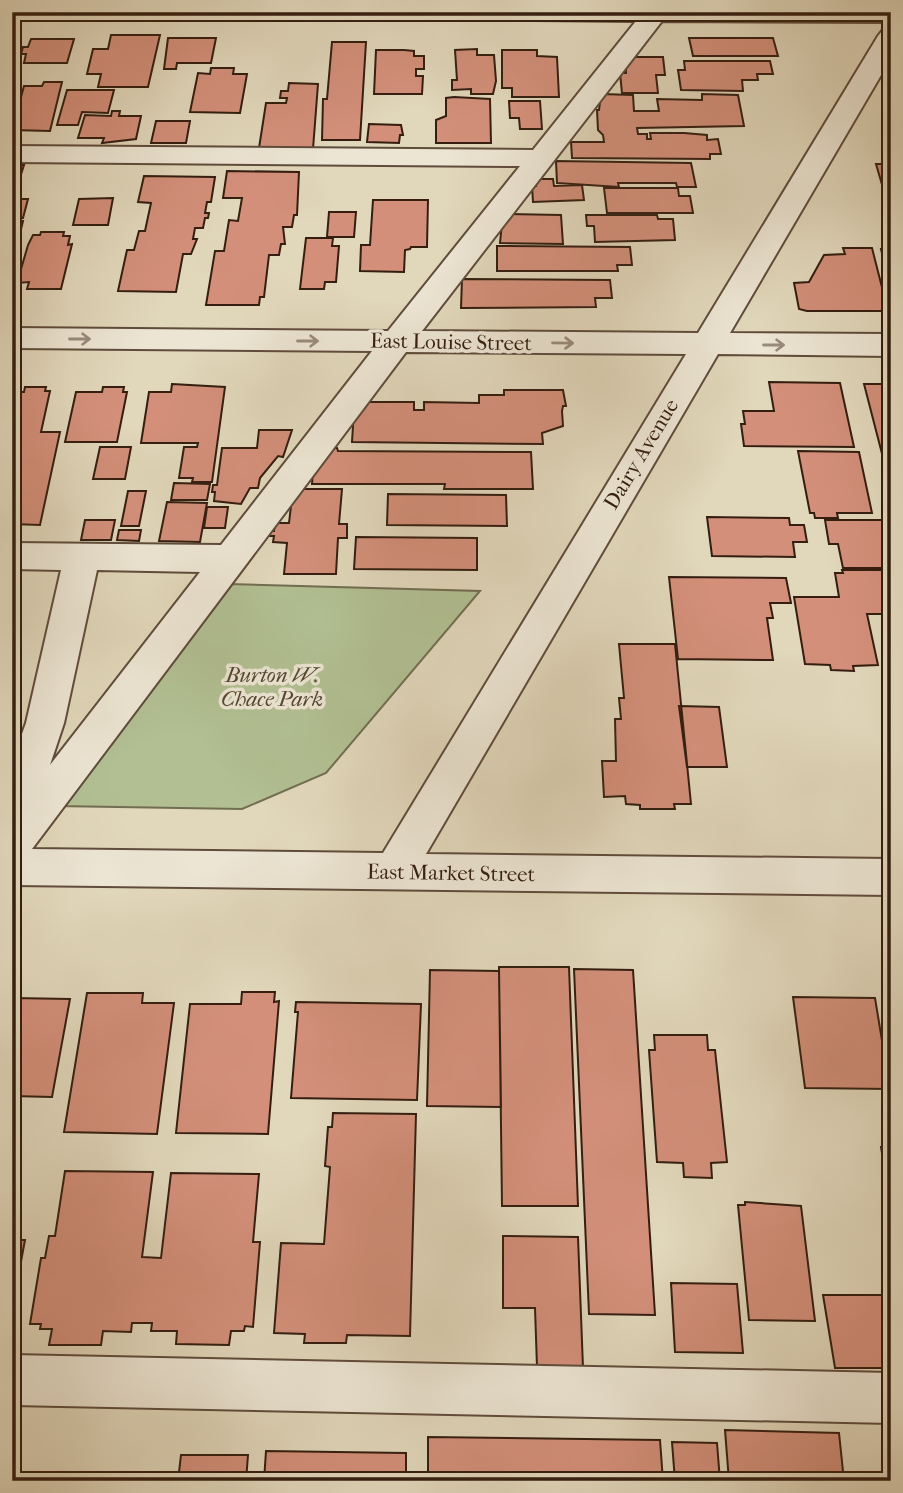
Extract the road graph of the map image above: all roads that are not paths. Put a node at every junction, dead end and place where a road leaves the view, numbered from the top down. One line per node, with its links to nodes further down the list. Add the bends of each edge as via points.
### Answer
1 (414, 12): 2 (street)
2 (655, 13): 3 (street); 6 (street)
3 (891, 15)
4 (891, 36): 9 (street, Dairy Avenue)
5 (12, 154): 6 (street)
6 (541, 158): 8 (street)
7 (12, 338): 8 (street, East Louise Street, one-way to 8)
8 (397, 341): 9 (street, East Louise Street, one-way to 9); 13 (street)
9 (706, 344): 10 (street, East Louise Street, one-way to 10); 17 (street, Dairy Avenue)
10 (891, 345)
11 (12, 556): 12 (street)
12 (82, 557): 13 (street); 14 (street, via 45,723)
13 (231, 559): 15 (street)
14 (12, 817)
15 (12, 844)
16 (12, 867): 17 (street, East Market Street)
17 (393, 873): 18 (street, East Market Street)
18 (891, 877)
19 (12, 1380): 20 (street)
20 (891, 1398)

